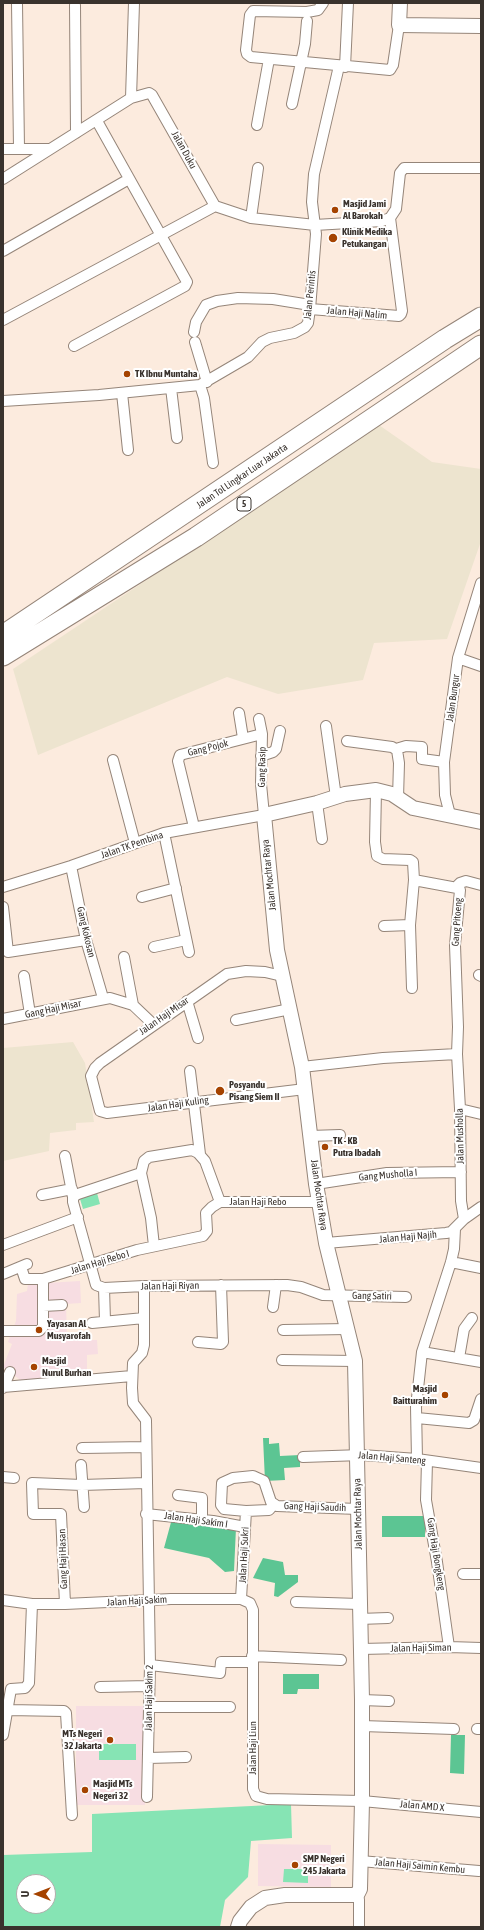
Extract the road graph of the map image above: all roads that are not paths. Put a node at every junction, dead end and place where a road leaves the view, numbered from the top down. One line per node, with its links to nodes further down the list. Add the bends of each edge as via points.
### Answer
1 (17, 3): 18 (street)
2 (134, 3): 13 (street)
3 (323, 3): 10 (street, via 318,10 307,12 257,10 251,13 246,54)
4 (348, 3): 12 (street, Jalan Perintis)
5 (400, 3): 8 (street)
6 (75, 5): 17 (street)
7 (307, 21): 11 (street)
8 (399, 25): 9 (street); 12 (street, via 392,69 387,71)
9 (481, 26)
10 (269, 59): 11 (street); 16 (street)
11 (300, 62): 12 (street); 14 (street)
12 (342, 67): 28 (street, Jalan Perintis, via 314,174 312,202)
13 (131, 98): 15 (street); 25 (street, Jalan Duku, via 143,94 152,95)
14 (292, 104)
15 (97, 121): 17 (street); 24 (street)
16 (257, 126)
17 (76, 133): 20 (street)
18 (18, 148): 19 (street); 20 (street)
19 (3, 149)
20 (49, 149): 23 (street)
21 (258, 168): 26 (street)
22 (481, 168): 27 (street, via 404,168 400,173 396,209)
23 (3, 179)
24 (129, 179): 29 (street); 30 (street)
25 (215, 206): 26 (street); 29 (street)
26 (251, 218): 28 (street)
27 (390, 218): 28 (street, via 362,223); 31 (street, Jalan Haji Nalim, via 402,314 399,316)
28 (315, 225): 31 (street, Jalan Perintis)
29 (161, 236): 33 (street); 35 (street, via 187,284)
30 (3, 251)
31 (310, 307): 36 (street, Jalan Perintis, via 308,323 302,330 262,342 248,356); 36 (street, Jalan Haji Nalim, via 273,299 238,298 206,305 196,322 194,337)
32 (481, 317): 44 (highway, Jalan Tol Lingkar Luar Jakarta)
33 (3, 320)
34 (481, 345): 45 (highway, 5, via 196,537)
35 (74, 346)
36 (203, 383): 37 (street, Jalan Perintis); 42 (street, Jalan Haji Nalim)
37 (171, 388): 38 (street, Jalan Perintis); 40 (street)
38 (122, 393): 39 (street, Jalan Perintis); 41 (street)
39 (3, 401)
40 (177, 438)
41 (128, 450)
42 (213, 463)
43 (481, 583): 46 (street, Jalan Bungur)
44 (3, 635)
45 (3, 656)
46 (458, 658): 47 (street); 58 (street, Jalan Bungur)
47 (481, 666)
48 (239, 713): 53 (street)
49 (259, 719): 52 (street, Gang Rasip)
50 (326, 726): 61 (street)
51 (280, 731): 56 (street, via 276,749)
52 (262, 734): 53 (street, Gang Pojok); 56 (street, Gang Rasip)
53 (243, 738): 66 (street, Gang Pojok, via 181,754 178,757)
54 (347, 741): 55 (street)
55 (396, 749): 58 (street, via 406,746 422,747 422,759); 60 (street, via 399,763)
56 (261, 756): 63 (street, Gang Rasip)
57 (113, 760): 69 (street)
58 (444, 762): 64 (street, Jalan Bungur, via 444,795)
59 (376, 790): 60 (street); 61 (street); 71 (street, via 377,856 383,859 412,861)
60 (398, 795): 64 (street, via 412,808)
61 (336, 797): 62 (street)
62 (317, 803): 63 (street); 68 (street)
63 (264, 815): 66 (street, Jalan TK Pembina); 86 (street, Jalan Mochtar Raya, via 277,950)
64 (450, 815): 65 (street)
65 (481, 822)
66 (194, 827): 67 (street, Jalan TK Pembina)
67 (164, 833): 69 (street, Jalan TK Pembina); 75 (street)
68 (322, 839)
69 (135, 843): 70 (street, Jalan TK Pembina)
70 (71, 866): 73 (street, Jalan TK Pembina); 80 (street, Gang Kokosan)
71 (414, 880): 74 (street, Gang Pitoeng); 78 (street)
72 (481, 885): 74 (street, via 466,881)
73 (3, 887)
74 (456, 887): 96 (street, Gang Pitoeng, via 460,890 455,945)
75 (176, 888): 76 (street); 81 (street)
76 (142, 897)
77 (3, 907): 80 (street, via 8,952)
78 (410, 925): 79 (street); 87 (street)
79 (384, 926)
80 (86, 940): 88 (street, Gang Kokosan)
81 (186, 940): 82 (street); 83 (street)
82 (154, 947)
83 (188, 952)
84 (124, 957): 90 (street)
85 (24, 976): 92 (street)
86 (282, 976): 89 (street, Jalan Haji Misar, via 246,971 227,974); 91 (street, Jalan Mochtar Raya)
87 (412, 988)
88 (103, 998): 90 (street); 92 (street, Gang Haji Misar)
89 (187, 1000): 95 (street, Jalan Haji Misar); 97 (street)
90 (133, 1004): 95 (street)
91 (290, 1009): 94 (street); 99 (street, Jalan Mochtar Raya)
92 (30, 1014): 93 (street, Gang Haji Misar)
93 (3, 1019)
94 (236, 1020)
95 (153, 1024): 104 (street, Jalan Haji Misar, via 95,1068 91,1076)
96 (458, 1027): 98 (street, Jalan Musholla)
97 (198, 1038)
98 (457, 1054): 99 (street, via 384,1058); 103 (street, Jalan Musholla)
99 (302, 1068): 101 (street, Jalan Mochtar Raya)
100 (190, 1071): 102 (street)
101 (305, 1089): 102 (street, Jalan Haji Kuling); 107 (street, Jalan Mochtar Raya)
102 (195, 1102): 104 (street, Jalan Haji Kuling, via 115,1112); 108 (street)
103 (460, 1109): 105 (street); 110 (street, Jalan Musholla)
104 (100, 1111)
105 (481, 1114)
106 (340, 1135): 107 (street)
107 (310, 1136): 112 (street, Jalan Mochtar Raya)
108 (200, 1154): 111 (street, via 192,1150 153,1156 144,1161); 115 (street, Jalan Haji Rebo)
109 (65, 1156): 113 (street)
110 (461, 1172): 112 (street, Gang Musholla I, via 387,1174); 119 (street, Jalan Musholla)
111 (141, 1174): 113 (street); 123 (street, via 151,1218)
112 (316, 1184): 116 (street, Jalan Mochtar Raya)
113 (74, 1193): 114 (street); 118 (street)
114 (42, 1195)
115 (220, 1202): 116 (street, Jalan Haji Rebo); 123 (street, Jalan Haji Rebo I, via 206,1213 205,1235)
116 (319, 1202): 121 (street, Jalan Mochtar Raya)
117 (481, 1207): 119 (street)
118 (78, 1217): 122 (street); 125 (street)
119 (464, 1219): 120 (street)
120 (455, 1229): 121 (street, Jalan Haji Najih, via 440,1234); 124 (street, Gang Haji Bongkeng)
121 (326, 1243): 133 (street, Jalan Mochtar Raya)
122 (3, 1245)
123 (154, 1246): 125 (street, Jalan Haji Rebo I)
124 (451, 1262): 126 (street); 146 (street, Gang Haji Bongkeng)
125 (91, 1264): 128 (street, Jalan Haji Rebo I); 132 (street, via 96,1285)
126 (481, 1268)
127 (3, 1274): 128 (street, Jalan Haji Rebo I, via 24,1265 25,1280)
128 (43, 1279): 136 (street)
129 (220, 1285): 130 (street, Jalan Haji Riyan); 131 (street, Jalan Haji Riyan); 145 (street, via 223,1342)
130 (276, 1285): 133 (street, Jalan Haji Riyan, via 293,1285 317,1294); 137 (street)
131 (144, 1286): 132 (street, Jalan Haji Riyan); 138 (street, Jalan Haji Sakim 2)
132 (104, 1288): 140 (street)
133 (339, 1296): 134 (street, Gang Satiri); 142 (street, Jalan Mochtar Raya)
134 (406, 1297)
135 (62, 1305): 136 (street)
136 (43, 1306): 144 (street, via 44,1324 41,1329)
137 (273, 1307)
138 (144, 1318): 140 (street); 152 (street, Jalan Haji Sakim 2, via 144,1349 133,1363)
139 (472, 1318): 147 (street, via 464,1328)
140 (105, 1321): 141 (street)
141 (92, 1322)
142 (348, 1329): 143 (street); 149 (street, Jalan Mochtar Raya)
143 (283, 1330)
144 (3, 1331)
145 (198, 1342)
146 (422, 1352): 147 (street); 155 (street, Gang Haji Bongkeng)
147 (459, 1358): 150 (street)
148 (282, 1360): 149 (street)
149 (355, 1361): 158 (street, Jalan Mochtar Raya)
150 (481, 1362)
151 (10, 1372): 153 (street)
152 (132, 1376): 153 (street); 156 (street, Jalan Haji Sakim 2, via 133,1403 146,1420)
153 (3, 1388)
154 (481, 1399): 155 (street, via 474,1420 469,1423)
155 (417, 1418): 160 (street, Gang Haji Bongkeng)
156 (146, 1447): 157 (street); 165 (street, Jalan Haji Sakim 2)
157 (82, 1448)
158 (357, 1455): 159 (street, Jalan Haji Santeng); 160 (street, Jalan Haji Santeng); 170 (street, Jalan Mochtar Raya)
159 (303, 1457)
160 (422, 1460): 162 (street, Jalan Haji Santeng); 186 (street, Gang Haji Bongkeng)
161 (81, 1465): 166 (street)
162 (481, 1468)
163 (3, 1477): 164 (street)
164 (14, 1478)
165 (146, 1483): 166 (street); 172 (street, Jalan Haji Sakim 2)
166 (82, 1485): 169 (street); 182 (street, Gang Haji Hasan, via 32,1483 33,1514 61,1514)
167 (178, 1495): 173 (street, via 202,1498)
168 (274, 1504): 170 (street, Gang Haji Saudih); 171 (street, via 269,1510); 171 (street, Gang Haji Saudih, via 271,1502 267,1485 257,1476 226,1480 221,1486 222,1507)
169 (84, 1508)
170 (358, 1509): 183 (street, Jalan Mochtar Raya)
171 (246, 1511): 174 (street, Jalan Haji Sukri)
172 (146, 1514): 173 (street, Jalan Haji Sakim I); 179 (street, Jalan Haji Sakim 2)
173 (202, 1520): 174 (street, Jalan Haji Sakim I)
174 (245, 1527): 177 (street, Jalan Haji Sukri)
175 (463, 1574): 176 (street)
176 (481, 1574)
177 (241, 1599): 179 (street, Jalan Haji Sakim); 189 (street, Jalan Haji Liun, via 250,1604 253,1610)
178 (3, 1600): 181 (street, Jalan Haji Sakim)
179 (148, 1600): 182 (street, Jalan Haji Sakim); 191 (street, Jalan Haji Sakim 2)
180 (296, 1602): 183 (street)
181 (32, 1604): 182 (street, Jalan Haji Sakim); 198 (street, via 29,1683 25,1688 11,1689)
182 (65, 1604)
183 (359, 1604): 185 (street, Jalan Mochtar Raya)
184 (388, 1618): 185 (street)
185 (360, 1619): 188 (street, Jalan Mochtar Raya)
186 (449, 1646): 187 (street, Jalan Haji Siman); 188 (street, Jalan Haji Siman)
187 (481, 1648)
188 (361, 1649): 194 (street, Jalan Mochtar Raya)
189 (252, 1659): 190 (street); 191 (street, via 221,1662 220,1673); 206 (street, Jalan Haji Liun, via 254,1793 267,1799)
190 (341, 1660)
191 (150, 1665): 192 (street, Jalan Haji Sakim 2)
192 (149, 1686): 193 (street); 196 (street, Jalan Haji Sakim 2)
193 (100, 1687)
194 (362, 1700): 195 (street); 200 (street, Jalan Mochtar Raya)
195 (389, 1701)
196 (149, 1707): 197 (street); 204 (street, Jalan Haji Sakim 2)
197 (230, 1707)
198 (8, 1710): 199 (street); 208 (street, via 66,1713)
199 (4, 1721): 202 (street)
200 (362, 1726): 201 (street); 206 (street, Jalan Mochtar Raya)
201 (454, 1730)
202 (3, 1735)
203 (186, 1757): 204 (street)
204 (148, 1758): 205 (street, Jalan Haji Sakim 2)
205 (147, 1797)
206 (362, 1801): 207 (street, Jalan AMD X); 209 (street, Jalan Mochtar Raya)
207 (481, 1812)
208 (72, 1815)
209 (360, 1861): 210 (street, Jalan Haji Saimin Kembu); 211 (street, Jalan Mochtar Raya)
210 (479, 1871)
211 (358, 1893): 212 (street, via 265,1898 251,1907); 213 (street)
212 (238, 1927)
213 (360, 1927)

